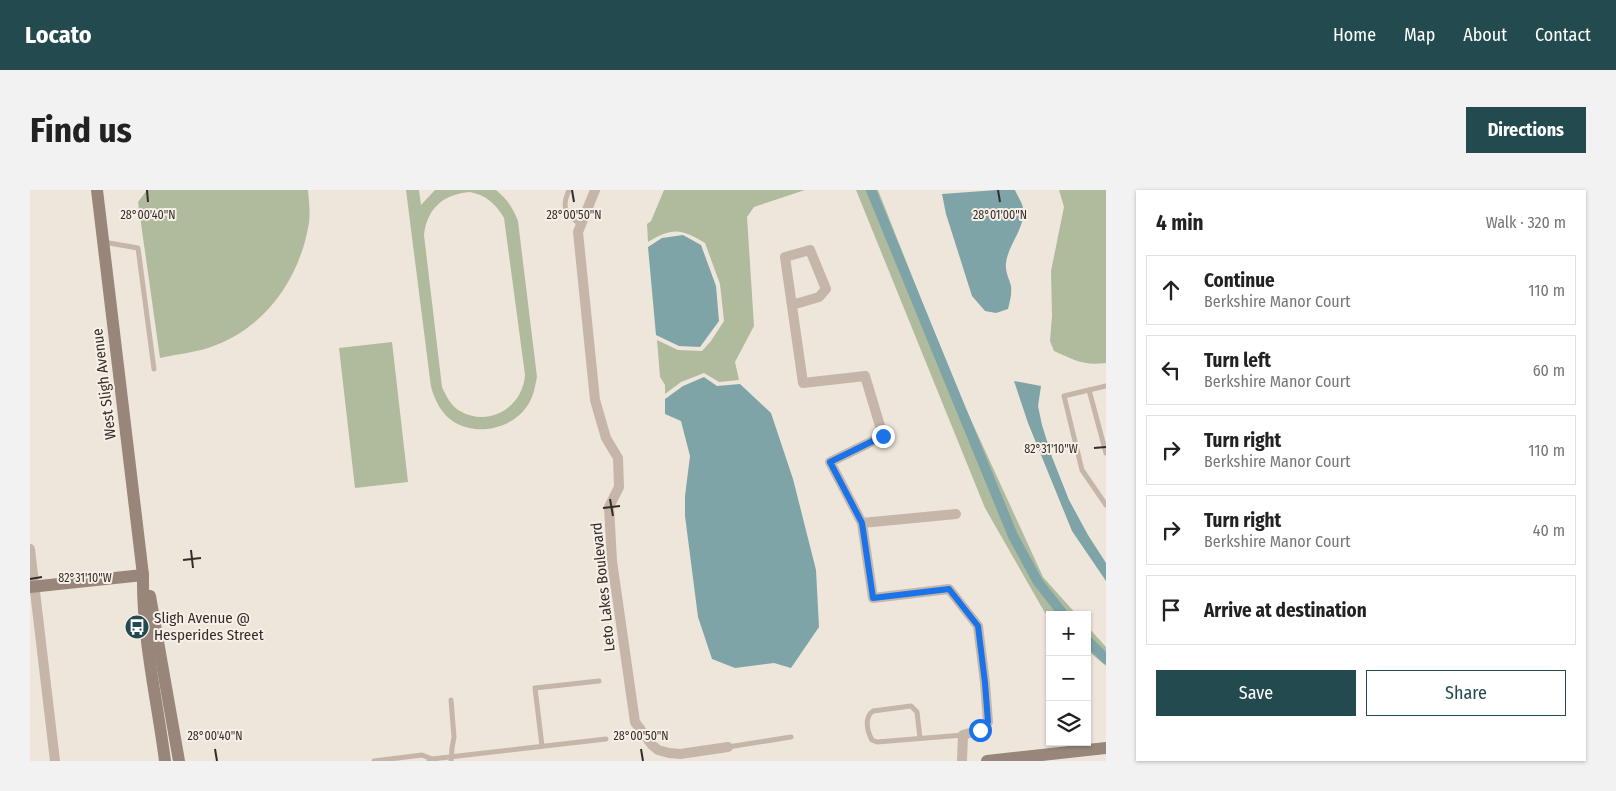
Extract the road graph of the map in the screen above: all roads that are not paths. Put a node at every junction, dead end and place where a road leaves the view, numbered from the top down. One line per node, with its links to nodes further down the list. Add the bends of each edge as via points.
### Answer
1 (96, 190): 5 (main road, West Sligh Avenue)
2 (569, 190): 4 (lane, via 564,202 567,211)
3 (595, 190): 4 (street, Leto Lakes Boulevard)
4 (581, 225): 27 (street, Leto Lakes Boulevard, via 578,232 595,400 606,438 618,458 619,487 609,507 612,561 635,722 658,750)
5 (103, 242): 7 (lane, via 138,248); 15 (main road, West Sligh Avenue)
6 (792, 305): 6 (street, via 785,257 810,250 826,289 819,297); 13 (street, via 803,383 865,376 883,436 830,462)
7 (154, 369)
8 (1106, 386): 9 (lane)
9 (1089, 390): 10 (lane); 11 (lane, via 1064,396 1082,470)
10 (1106, 453)
11 (1106, 505)
12 (956, 514): 13 (street)
13 (862, 523): 19 (street, via 873,598 949,589 978,626 988,722 980,730)
14 (30, 548): 16 (street)
15 (143, 575): 16 (main road); 33 (main road, West Sligh Avenue, via 143,600); 34 (main road, West Sligh Avenue, via 151,598)
16 (32, 587): 32 (street)
17 (599, 681): 23 (lane, via 535,688)
18 (451, 700): 29 (lane, via 454,737)
19 (962, 734): 21 (lane); 36 (street)
20 (791, 737): 24 (lane)
21 (920, 738): 21 (lane, via 916,712 910,706 869,714 867,720 872,740)
22 (606, 739): 23 (lane)
23 (542, 746): 28 (lane)
24 (728, 747): 26 (street, Leto Lakes Boulevard)
25 (1106, 748): 31 (main road)
26 (693, 756): 27 (street, Leto Lakes Boulevard)
27 (680, 757)
28 (463, 758): 29 (lane)
29 (451, 759): 30 (lane)
30 (431, 760): 35 (lane, via 422,755)
31 (1008, 760): 37 (main road)
32 (56, 761)
33 (165, 761)
34 (179, 761)
35 (374, 761)
36 (962, 761)
37 (987, 761)

